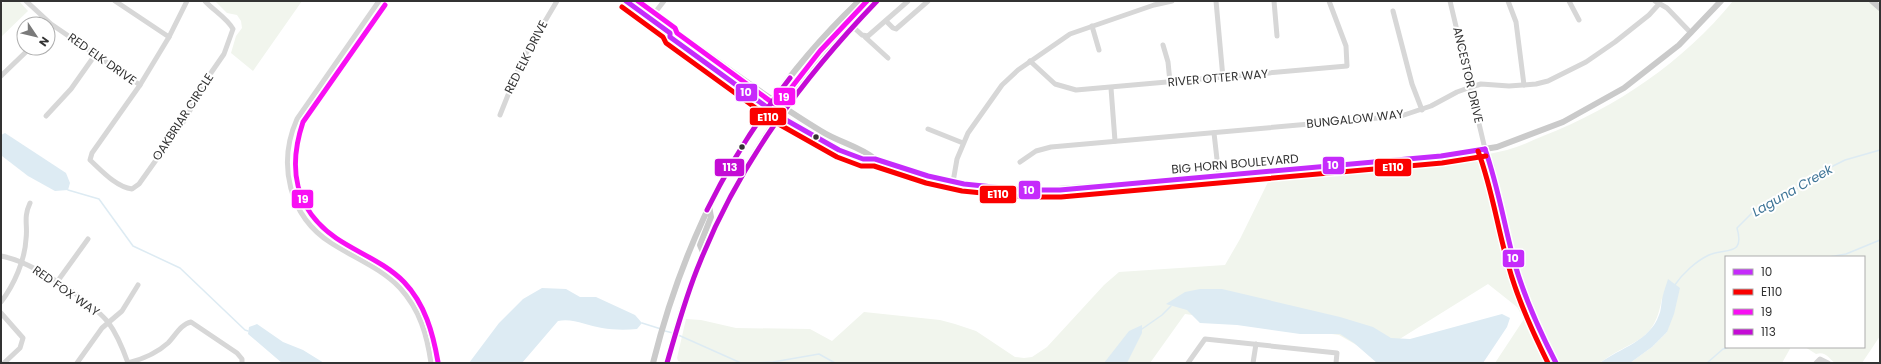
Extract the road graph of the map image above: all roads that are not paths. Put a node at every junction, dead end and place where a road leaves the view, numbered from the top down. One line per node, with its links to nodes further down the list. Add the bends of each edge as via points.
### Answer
1 (26, 1): 25 (street, RED ELK DRIVE)
2 (115, 1): 36 (street)
3 (187, 1): 36 (street)
4 (205, 1): 48 (street, OAKBRIAR CIRCLE, via 229,22 233,29 227,49 204,83 186,118 139,184 132,189 111,178 90,160 92,153)
5 (379, 1): 84 (street, via 296,120 289,142 287,171 299,210 311,225 331,243 389,278 409,300 423,326)
6 (557, 1): 56 (street, RED ELK DRIVE, via 522,60)
7 (626, 1): 26 (main road, BIG HORN BOULEVARD)
8 (664, 1): 26 (street)
9 (859, 1): 52 (main road, via 816,46)
10 (877, 1): 29 (main road)
11 (908, 1): 28 (street)
12 (928, 1): 28 (street, via 896,29)
13 (1172, 1): 30 (street)
14 (1216, 1): 46 (street)
15 (1274, 1): 34 (street)
16 (1329, 1): 46 (street, RIVER OTTER WAY, via 1346,46 1347,66)
17 (1450, 1): 50 (street, ANCESTOR DRIVE)
18 (1508, 1): 49 (street, via 1516,22)
19 (1569, 1): 27 (street)
20 (1721, 1): 33 (main road, BIG HORN BOULEVARD)
21 (1872, 1): 23 (main road)
22 (1657, 2): 33 (street, via 1667,8); 49 (street, BUNGALOW WAY, via 1632,29 1586,62 1548,81)
23 (1880, 8)
24 (1392, 11): 55 (street, via 1412,84)
25 (40, 16)
26 (650, 19): 32 (main road, BIG HORN BOULEVARD)
27 (1579, 20)
28 (886, 21): 35 (street)
29 (852, 26): 35 (street); 54 (main road)
30 (1092, 26): 39 (street); 44 (street, via 1070,34)
31 (56, 30): 40 (street, RED ELK DRIVE)
32 (670, 33): 38 (main road, BIG HORN BOULEVARD, via 670,37); 43 (main road, BIG HORN BOULEVARD, via 676,32)
33 (1691, 33): 63 (main road, BIG HORN BOULEVARD, via 1643,75 1604,101 1541,132)
34 (1277, 36)
35 (866, 37): 42 (street)
36 (169, 38): 48 (street)
37 (1163, 45): 47 (street)
38 (685, 48): 43 (main road, via 690,47 709,59); 53 (main road, BIG HORN BOULEVARD)
39 (1099, 50)
40 (95, 55): 48 (street, RED ELK DRIVE); 57 (street, via 71,89)
41 (22, 56): 45 (street)
42 (888, 58)
43 (716, 60): 52 (main road, BIG HORN BOULEVARD)
44 (1030, 61): 51 (street, RIVER OTTER WAY, via 1050,81 1065,88); 62 (street, via 1002,85)
45 (1, 76)
46 (1223, 78): 47 (street, RIVER OTTER WAY)
47 (1170, 82): 51 (street, RIVER OTTER WAY)
48 (140, 85)
49 (1524, 85): 50 (street, BUNGALOW WAY)
50 (1471, 86): 55 (street, BUNGALOW WAY); 63 (street, ANCESTOR DRIVE)
51 (1111, 88): 61 (street)
52 (773, 99): 53 (main road); 54 (main road, BIG HORN BOULEVARD)
53 (766, 108): 58 (main road, BIG HORN BOULEVARD); 69 (main road, via 733,160)
54 (784, 108): 58 (main road); 64 (main road, BIG HORN BOULEVARD, via 823,133 865,151)
55 (1422, 110): 60 (street, BUNGALOW WAY, via 1401,116)
56 (500, 115)
57 (46, 116)
58 (779, 116): 64 (main road, BIG HORN BOULEVARD, via 839,150 864,159); 71 (main road, via 741,176)
59 (928, 129): 62 (street)
60 (1214, 134): 61 (street, BUNGALOW WAY); 66 (street)
61 (1115, 141): 65 (street, BUNGALOW WAY, via 1046,148 1031,153)
62 (963, 143): 67 (street)
63 (1485, 149): 66 (main road, BIG HORN BOULEVARD, via 1441,156); 90 (street, via 1487,168 1514,278 1538,339); 91 (street, via 1492,166 1526,297)
64 (875, 159): 67 (main road, BIG HORN BOULEVARD)
65 (1020, 162)
66 (1219, 177): 67 (main road, BIG HORN BOULEVARD, via 1045,190 1000,189)
67 (953, 182)
68 (30, 203): 73 (street, via 25,220 26,240)
69 (709, 206): 71 (main road, via 711,217 700,245); 85 (main road, via 687,255 665,318)
70 (88, 239): 74 (street)
71 (704, 252): 86 (main road, via 676,326)
72 (1, 256): 73 (street, RED FOX WAY)
73 (21, 262): 74 (street, RED FOX WAY); 76 (street, via 13,283)
74 (57, 282): 78 (street, RED FOX WAY)
75 (138, 284): 78 (street, via 122,311)
76 (1, 301)
77 (1, 313): 80 (street, via 23,338 20,348)
78 (109, 323): 81 (street); 82 (street, RED FOX WAY, via 121,343)
79 (1256, 344): 87 (street, via 1205,339); 88 (street); 89 (street, via 1337,353)
80 (4, 363)
81 (77, 363)
82 (128, 363): 83 (street, via 157,351 186,323 191,322 237,353)
83 (242, 363)
84 (431, 363)
85 (653, 363)
86 (667, 363)
87 (1188, 363)
88 (1253, 363)
89 (1336, 363)
90 (1551, 363)
91 (1556, 363)
92 (1816, 363): 93 (street, via 1820,359)
93 (1828, 363)

